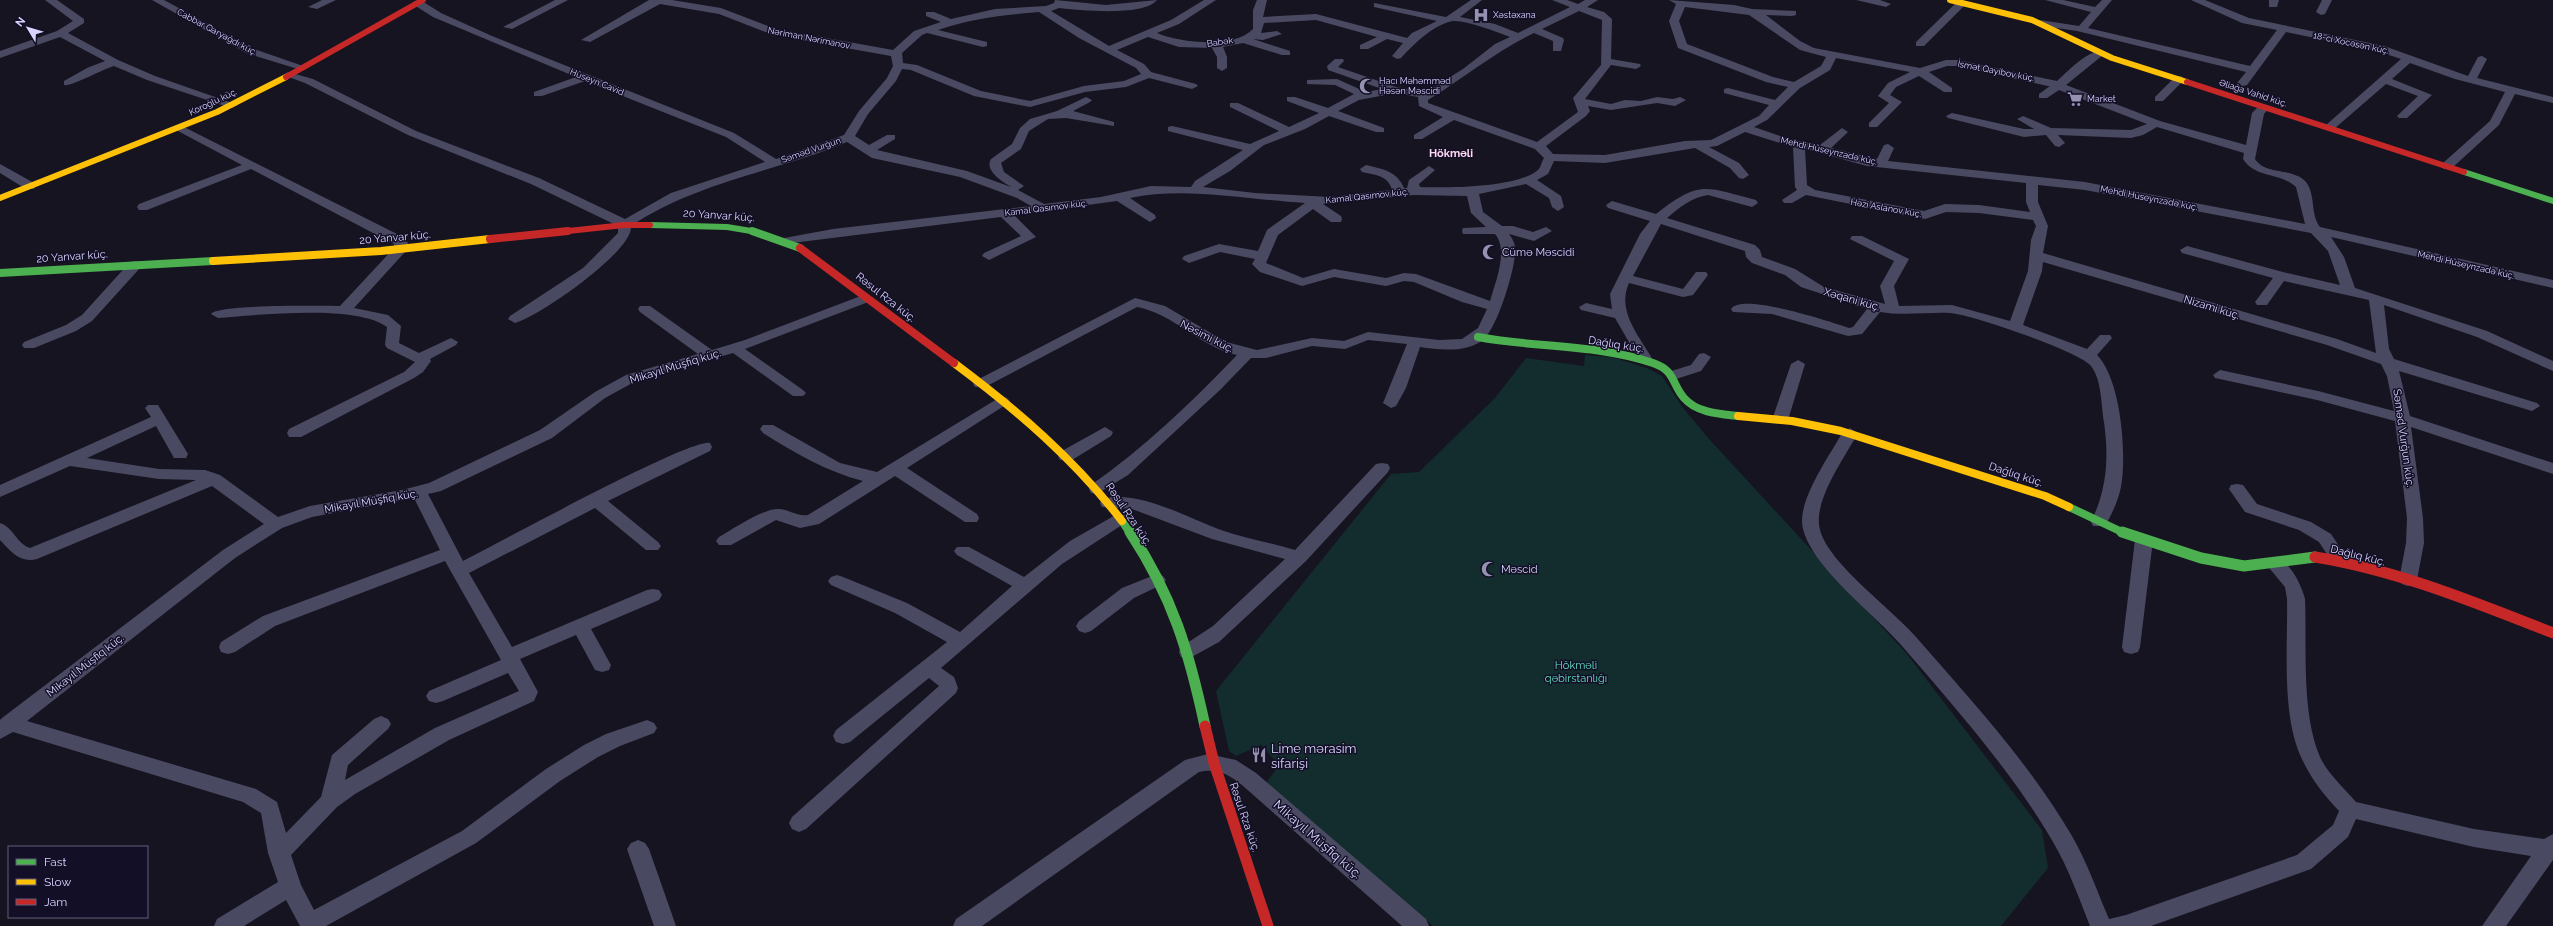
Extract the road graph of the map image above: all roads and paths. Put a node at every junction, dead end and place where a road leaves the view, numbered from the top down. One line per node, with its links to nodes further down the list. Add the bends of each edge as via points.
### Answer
1 (50, 0): 42 (street, via 80,19 78,23)
2 (157, 0): 69 (street, Cabbar Qaryağdı küç., via 250,51)
3 (331, 0): 25 (street)
4 (563, 0): 37 (street)
5 (656, 0): 49 (street); 64 (street, Nəriman Nərimanov, via 721,11 773,32)
6 (1152, 0): 20 (street, via 1122,8)
7 (1211, 0): 43 (street)
8 (1262, 0): 34 (street, via 1257,8)
9 (1477, 0): 33 (street)
10 (1557, 0): 26 (street)
11 (1593, 0): 26 (street)
12 (1861, 0): 23 (street)
13 (1950, 0): 22 (street, Əliağa Vahid küç.)
14 (2050, 0): 28 (street)
15 (2107, 0): 28 (street)
16 (2196, 0): 40 (street, 18-ci Xocəsən küç., via 2246,21)
17 (2327, 0): 30 (street)
18 (421, 1): 69 (street, Koroğlu küç.); 75 (street, Hüseyn Cavid, via 437,15)
19 (1677, 2): 21 (street); 83 (street, via 1674,21 1682,46 1770,80)
20 (1059, 3): 27 (street, Səməd Vurğun)
21 (1701, 3): 29 (street)
22 (1962, 3): 36 (street, Əliağa Vahid küç.); 53 (street)
23 (1886, 4)
24 (1378, 5): 33 (street)
25 (313, 7)
26 (1579, 7): 38 (street); 66 (street, via 1607,19)
27 (1042, 10): 35 (street, Səməd Vurğun, via 995,12); 55 (street, via 1083,36)
28 (2098, 11): 39 (street)
29 (1752, 12): 31 (street); 60 (street, via 1804,49)
30 (2321, 12)
31 (1792, 13)
32 (930, 14): 35 (street)
33 (1449, 19): 46 (street, via 1491,26); 50 (street, via 1420,32)
34 (1257, 20): 44 (street, via 1259,26); 47 (street, via 1316,17)
35 (950, 22): 41 (street, Səməd Vurğun)
36 (2040, 23): 39 (street); 58 (street, Əliağa Vahid küç.)
37 (508, 27)
38 (1532, 28): 46 (street); 56 (street, via 1559,40)
39 (2080, 29): 71 (street)
40 (2283, 29): 62 (street, 18-ci Xocəsən küç., via 2360,43); 71 (street)
41 (926, 30): 51 (street); 64 (street, Səməd Vurğun, via 910,34)
42 (61, 33): 59 (street); 67 (street)
43 (1150, 34): 52 (street, Babək, via 1178,44); 55 (street)
44 (1254, 34): 45 (street, via 1263,37); 48 (street, Babək)
45 (1277, 34)
46 (1517, 36): 92 (street)
47 (1384, 37): 50 (street); 54 (street)
48 (1242, 39): 52 (street, Babək); 57 (street)
49 (586, 40)
50 (1409, 42): 61 (street)
51 (983, 44)
52 (1216, 44): 70 (street, via 1222,57)
53 (1920, 44)
54 (1364, 47)
55 (1110, 49): 73 (street, via 1140,66)
56 (1557, 49)
57 (1286, 53)
58 (2099, 53): 76 (street, Əliağa Vahid küç.); 84 (street, via 2081,64)
59 (0, 55)
60 (1832, 55): 72 (street); 83 (street, via 1826,68)
61 (1397, 56)
62 (2410, 57): 77 (street); 78 (street, 18-ci Xocəsən küç.)
63 (2482, 59): 78 (street)
64 (897, 60): 73 (street, Nəriman Nərimanov, via 978,94 1030,104 1084,89 1126,84); 120 (street, Səməd Vurğun, via 892,79 863,113 855,130)
65 (1339, 61): 85 (street, via 1332,68)
66 (1607, 61): 68 (street); 98 (street)
67 (114, 62): 79 (street); 100 (street, via 188,92)
68 (1636, 66)
69 (302, 67): 74 (street, Koroğlu küç.)
70 (1222, 68)
71 (2251, 70): 81 (street)
72 (1920, 71): 84 (street, İsmət Qayibov küç., via 1946,63 1958,63); 86 (street); 111 (street, İsmət Qayibov küç., via 1888,88 1884,96 1896,102)
73 (1147, 74): 82 (street)
74 (288, 75): 100 (street, Koroğlu küç.); 165 (street, via 309,81 412,133 542,184 617,219)
75 (586, 77): 89 (street); 133 (street, Hüseyn Cavid, via 730,135)
76 (2179, 79): 94 (street); 102 (street, Əliağa Vahid küç.)
77 (2383, 79): 107 (street, via 2424,92 2426,95); 114 (street)
78 (2471, 80): 87 (street, 18-ci Xocəsən küç.)
79 (68, 82)
80 (1311, 82): 90 (street, via 1337,82)
81 (2243, 83)
82 (1192, 86)
83 (1796, 86): 99 (street)
84 (2060, 86): 91 (street); 109 (street, İsmət Qayibov küç.)
85 (1396, 90): 90 (street); 92 (street)
86 (1948, 90)
87 (2511, 90): 97 (street, 18-ci Xocəsən küç.); 136 (street, via 2495,123)
88 (1728, 91): 99 (street)
89 (538, 94)
90 (1364, 95): 103 (street)
91 (2044, 96)
92 (1424, 98): 105 (street, via 1427,107)
93 (1291, 99): 103 (street)
94 (2159, 99)
95 (1086, 100): 104 (street)
96 (1680, 100): 98 (street, via 1675,103 1657,100 1641,104 1625,103 1611,107)
97 (2553, 100)
98 (1580, 101): 126 (street, via 1584,111 1582,114)
99 (1777, 104): 112 (street, via 1763,118)
100 (232, 105): 113 (street, Koroğlu küç.)
101 (1234, 105): 117 (street)
102 (2264, 107): 114 (street, Əliağa Vahid küç.); 131 (street, via 2258,113)
103 (1328, 111): 116 (street); 117 (street, via 1301,127)
104 (1061, 113): 110 (street); 141 (street, via 1034,122 1025,129 1020,143 995,162)
105 (1454, 115): 122 (street); 126 (street)
106 (1952, 116): 119 (street, via 2017,132)
107 (2403, 116)
108 (2023, 120): 119 (street)
109 (2156, 123): 119 (street, via 2139,133 2131,134); 131 (street, İsmət Qayibov küç.)
110 (1110, 124)
111 (1872, 125)
112 (1743, 127): 124 (street, via 1713,143); 125 (street, Mehdi Hüseynzadə küç.)
113 (180, 128): 135 (street); 144 (street, Koroğlu küç.)
114 (2330, 128): 136 (street, Əliağa Vahid küç.)
115 (1172, 129): 127 (street)
116 (1380, 130)
117 (1288, 131): 127 (street)
118 (1842, 132): 129 (street)
119 (2050, 132): 123 (street)
120 (848, 137): 130 (street); 133 (street, Səməd Vurğun)
121 (891, 137): 130 (street)
122 (1418, 137)
123 (2060, 143)
124 (1698, 144): 132 (street, via 1605,159); 140 (street, via 1735,166)
125 (1799, 145): 129 (street, Mehdi Hüseynzadə küç.); 147 (street, via 1799,180)
126 (1539, 146): 132 (street)
127 (1251, 148): 145 (street, via 1226,168 1199,184)
128 (1888, 148): 134 (street)
129 (1823, 149): 134 (street, Mehdi Hüseynzadə küç., via 1855,160)
130 (868, 151): 141 (street, via 884,157)
131 (2252, 151): 166 (street, via 2249,159 2253,165 2297,180 2303,186 2310,222)
132 (1550, 157): 142 (street, Kamal Qasımov küç., via 1544,171)
133 (774, 163): 165 (street, Səməd Vurğun, via 659,204)
134 (1881, 164): 143 (street, Mehdi Hüseynzadə küç.)
135 (252, 165): 157 (street); 172 (street, via 398,240 401,243)
136 (2447, 166): 153 (street, Əliağa Vahid küç.)
137 (0, 168): 144 (street)
138 (1366, 169): 149 (street, via 1396,180)
139 (1429, 170): 146 (street, via 1413,183)
140 (1743, 175)
141 (996, 180): 159 (street)
142 (1528, 180): 148 (street, Kamal Qasımov küç.); 158 (street, via 1555,196)
143 (2032, 180): 161 (street, via 2032,202); 166 (street, Mehdi Hüseynzadə küç., via 2085,186)
144 (30, 186): 150 (street, Koroğlu küç.)
145 (1194, 191): 151 (street, Kamal Qasımov küç., via 1151,190); 154 (street, Kamal Qasımov küç.)
146 (1414, 191): 148 (street, Kamal Qasımov küç.); 149 (street, Kamal Qasımov küç.)
147 (1804, 191): 152 (street); 161 (street, Həzi Aslanov küç., via 1925,215 1945,208)
148 (1472, 192): 168 (street, via 1477,213)
149 (1399, 193): 154 (street, Kamal Qasımov küç.)
150 (0, 198)
151 (1121, 198): 159 (street, Kamal Qasımov küç.); 162 (street)
152 (1788, 200)
153 (2553, 201)
154 (1316, 202): 163 (street); 175 (street, via 1272,233)
155 (1752, 203): 164 (street, via 1700,191)
156 (1612, 205): 164 (street)
157 (143, 207)
158 (1558, 207)
159 (1041, 208): 160 (street, Kamal Qasımov küç.)
160 (1005, 213): 171 (street, Kamal Qasımov küç., via 822,234); 174 (street, via 1029,237)
161 (2039, 217): 176 (street, via 2042,226 2038,240)
162 (1150, 218)
163 (1336, 219)
164 (1658, 219): 183 (street); 192 (street, Xəqani küç., via 1750,248 1753,250 1753,257 1790,272 1806,284)
165 (624, 225): 171 (street, 20 Yanvar küç., via 737,226 765,230); 172 (street, 20 Yanvar küç.); 199 (street, via 625,233 597,263 557,293)
166 (2315, 230): 184 (street, Mehdi Hüseynzadə küç.); 185 (street, via 2330,244)
167 (1468, 231): 168 (street)
168 (1500, 231): 169 (street, via 1513,230 1534,237); 190 (street, via 1508,241 1509,249)
169 (1546, 231)
170 (1857, 239): 196 (street, via 1902,259 1887,286)
171 (789, 241): 187 (street, Rəsul Rza küç.)
172 (400, 249): 178 (street, 20 Yanvar küç.); 193 (street)
173 (2186, 250): 182 (street)
174 (989, 256)
175 (1261, 256): 177 (street, via 1219,248); 179 (street, via 1259,264 1265,269 1295,281 1302,282)
176 (2038, 256): 200 (street); 213 (street, Nizami küç., via 2332,342)
177 (1190, 259)
178 (135, 265): 180 (street, 20 Yanvar küç.); 205 (street, via 87,318 71,328)
179 (1315, 272): 186 (street); 190 (street, via 1386,282 1410,277)
180 (0, 273)
181 (1701, 275): 183 (street, via 1688,292 1683,293)
182 (2281, 276): 185 (street); 189 (street)
183 (1624, 278): 198 (street, via 1617,294)
184 (2553, 284)
185 (2349, 291): 188 (street)
186 (1314, 293)
187 (866, 298): 206 (street, Mikayıl Müşfiq küç.); 218 (street, Rəsul Rza küç.)
188 (2376, 298): 213 (street, Səməd Vurğun küç., via 2382,349); 215 (street, via 2482,334)
189 (2262, 302)
190 (1494, 307): 201 (street, via 1488,325)
191 (1586, 307): 198 (street)
192 (1875, 307): 195 (street, via 1872,315 1857,331 1848,332 1773,310); 196 (street, Xəqani küç.)
193 (345, 309): 197 (street); 211 (street, via 387,318 394,326 392,345)
194 (645, 309): 208 (street)
195 (1738, 309)
196 (1893, 310): 200 (street, Xəqani küç., via 1952,309)
197 (218, 314)
198 (1621, 315): 212 (street, via 1632,339)
199 (515, 319)
200 (2015, 327): 209 (street, Xəqani küç.)
201 (1478, 337): 204 (street, Nəsimi küç., via 1462,344); 212 (street, Dağlıq küç., via 1618,354)
202 (2105, 338): 209 (street)
203 (452, 342): 211 (street)
204 (1415, 342): 207 (street, Nəsimi küç., via 1368,336 1345,344 1315,342 1271,354); 221 (street, via 1404,367 1403,382)
205 (29, 345)
206 (736, 348): 208 (street, Mikayıl Müşfiq küç.); 219 (street)
207 (1246, 354): 218 (street, Nəsimi küç., via 1222,345 1151,306 1135,302); 238 (street, via 1215,387 1140,455 1113,479)
208 (710, 355): 241 (street, Mikayıl Müşfiq küç., via 651,371 616,385 546,434 448,482)
209 (2089, 355): 246 (street, via 2098,364 2104,376 2116,464 2112,498)
210 (1704, 357): 216 (street, via 1696,368)
211 (421, 358): 227 (street, via 424,365 418,370)
212 (1646, 360): 216 (street, Dağlıq küç.)
213 (2386, 361): 222 (street, Nizami küç.); 223 (street, Səməd Vurğun küç., via 2394,376)
214 (1798, 364): 224 (street)
215 (2553, 367)
216 (1673, 375): 224 (street, Dağlıq küç., via 1683,398 1696,406)
217 (2220, 375): 223 (street, via 2318,396)
218 (980, 384): 220 (street, Rəsul Rza küç.)
219 (798, 394)
220 (1002, 401): 231 (street, Rəsul Rza küç.); 234 (street)
221 (1390, 403)
222 (2532, 406)
223 (2401, 418): 235 (street); 259 (street, Səməd Vurğun küç., via 2415,518 2415,544)
224 (1780, 420): 228 (street, Dağlıq küç., via 1821,425)
225 (768, 429): 236 (street, via 832,467 858,477)
226 (1105, 432): 231 (street)
227 (295, 433)
228 (1850, 433): 246 (street, Dağlıq küç., via 2045,496); 292 (street, via 1815,502 1811,514 1814,539 1831,561 1906,639 2013,770 2059,833 2074,860)
229 (704, 447): 242 (street)
230 (180, 454): 232 (street, via 156,413)
231 (1066, 456): 238 (street, Rəsul Rza küç.)
232 (71, 461): 237 (street, via 159,474 205,475); 240 (street)
233 (1382, 468): 254 (street)
234 (896, 469): 236 (street); 244 (street)
235 (2553, 469)
236 (878, 478): 250 (street, via 813,520 795,522 780,514 773,515)
237 (214, 479): 247 (street); 248 (street, via 31,554 19,551)
238 (1097, 489): 243 (street, Rəsul Rza küç.)
239 (2237, 489): 255 (street, via 2252,508 2305,526 2325,538)
240 (0, 492)
241 (419, 493): 247 (street, Mikayıl Müşfiq küç., via 323,509); 253 (street)
242 (596, 500): 251 (street); 257 (street)
243 (1108, 504): 245 (street, Rəsul Rza küç.); 254 (street, via 1135,504 1218,535)
244 (971, 518)
245 (1119, 519): 258 (street, Rəsul Rza küç.); 261 (street, via 1091,533)
246 (2099, 522): 249 (street, Dağlıq küç.)
247 (276, 524): 275 (street, Mikayıl Müşfiq küç., via 229,554)
248 (0, 529)
249 (2144, 540): 256 (street, Dağlıq küç., via 2222,564 2244,566); 268 (street)
250 (724, 541)
251 (652, 546)
252 (963, 551): 261 (street)
253 (451, 552): 257 (street); 267 (street, via 269,621)
254 (1300, 557): 269 (street, via 1218,632)
255 (2340, 561): 256 (street, Dağlıq küç., via 2317,557 2294,558); 259 (street, Dağlıq küç.)
256 (2274, 563): 280 (street, via 2292,585 2296,599 2302,728 2310,756 2322,778)
257 (459, 571): 270 (street)
258 (1157, 580): 264 (street, via 1128,593); 269 (street, Rəsul Rza küç., via 1180,628)
259 (2408, 580): 265 (street, Dağlıq küç., via 2468,599)
260 (837, 581): 266 (street, via 901,608)
261 (1024, 585): 266 (street)
262 (653, 595): 263 (street)
263 (580, 626): 270 (street); 271 (street)
264 (1085, 626)
265 (2553, 633)
266 (961, 641): 272 (street)
267 (228, 647)
268 (2131, 647)
269 (1188, 652): 278 (street, Rəsul Rza küç.)
270 (511, 660): 273 (street); 279 (street, via 530,692 527,696 442,734)
271 (602, 665)
272 (928, 668): 277 (street); 281 (street, via 947,682 949,688)
273 (436, 696)
274 (381, 724): 279 (street, via 339,761)
275 (5, 727): 284 (street, via 249,795 270,808)
276 (647, 728): 286 (street, via 591,751 553,775 469,837)
277 (843, 736)
278 (1213, 760): 289 (street, via 1192,766); 290 (street, Rəsul Rza küç.); 291 (street, Mikayıl Müşfiq küç., via 1224,762 1249,779)
279 (330, 801): 284 (street, via 313,822)
280 (2350, 809): 282 (street, via 2465,837 2518,846); 293 (street, via 2341,831 2304,862 2126,925)
281 (798, 823)
282 (2551, 846): 294 (street)
283 (638, 849): 288 (street)
284 (278, 853): 285 (street)
285 (290, 886): 286 (street); 287 (street)
286 (312, 925)
287 (225, 926)
288 (665, 926)
289 (964, 926)
290 (1268, 926)
291 (1418, 926)
292 (2101, 926)
293 (2116, 926)
294 (2493, 926)

